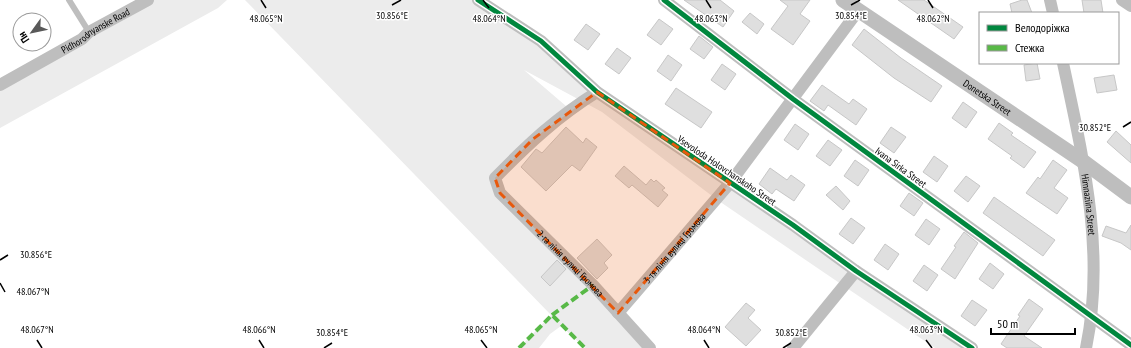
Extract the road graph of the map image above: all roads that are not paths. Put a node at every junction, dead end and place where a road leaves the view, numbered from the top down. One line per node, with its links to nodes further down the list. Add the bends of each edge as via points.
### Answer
1 (69, 0): 11 (lane)
2 (148, 0): 11 (street, Pidhorodnyanske Road)
3 (478, 0): 14 (street, Vsevoloda Holovchanskoho Street, via 541,41)
4 (664, 0): 15 (street, Ivana Sirka Street)
5 (843, 0): 9 (street, Donetska Street)
6 (1050, 0): 10 (street)
7 (1122, 0): 8 (street)
8 (1131, 6)
9 (858, 11): 15 (street, 3-тя лінія вулиці Громова); 16 (street, Donetska Street)
10 (1053, 12)
11 (89, 32): 13 (street, Pidhorodnyanske Road, via 82,39)
12 (1063, 64): 16 (street, Himnaziina Street)
13 (0, 85)
14 (597, 92): 17 (street, Vsevoloda Holovchanskoho Street); 20 (street, 2-га лінія вулиці Громова, via 533,139 495,178 500,193)
15 (793, 99): 17 (street, 3-тя лінія вулиці Громова); 21 (street, Ivana Sirka Street)
16 (1084, 162): 18 (street, Donetska Street); 21 (street, Himnaziina Street, via 1093,241)
17 (730, 183): 19 (street, Vsevoloda Holovchanskoho Street, via 793,224); 20 (street, 3-тя лінія вулиці Громова)
18 (1131, 197)
19 (856, 271): 24 (street); 25 (street, Vsevoloda Holovchanskoho Street)
20 (618, 313): 23 (street, 2-га лінія вулиці Громова)
21 (1092, 318): 22 (street, Ivana Sirka Street); 26 (street, Himnaziina Street)
22 (1131, 345)
23 (650, 348)
24 (793, 348)
25 (972, 348)
26 (1086, 348)

